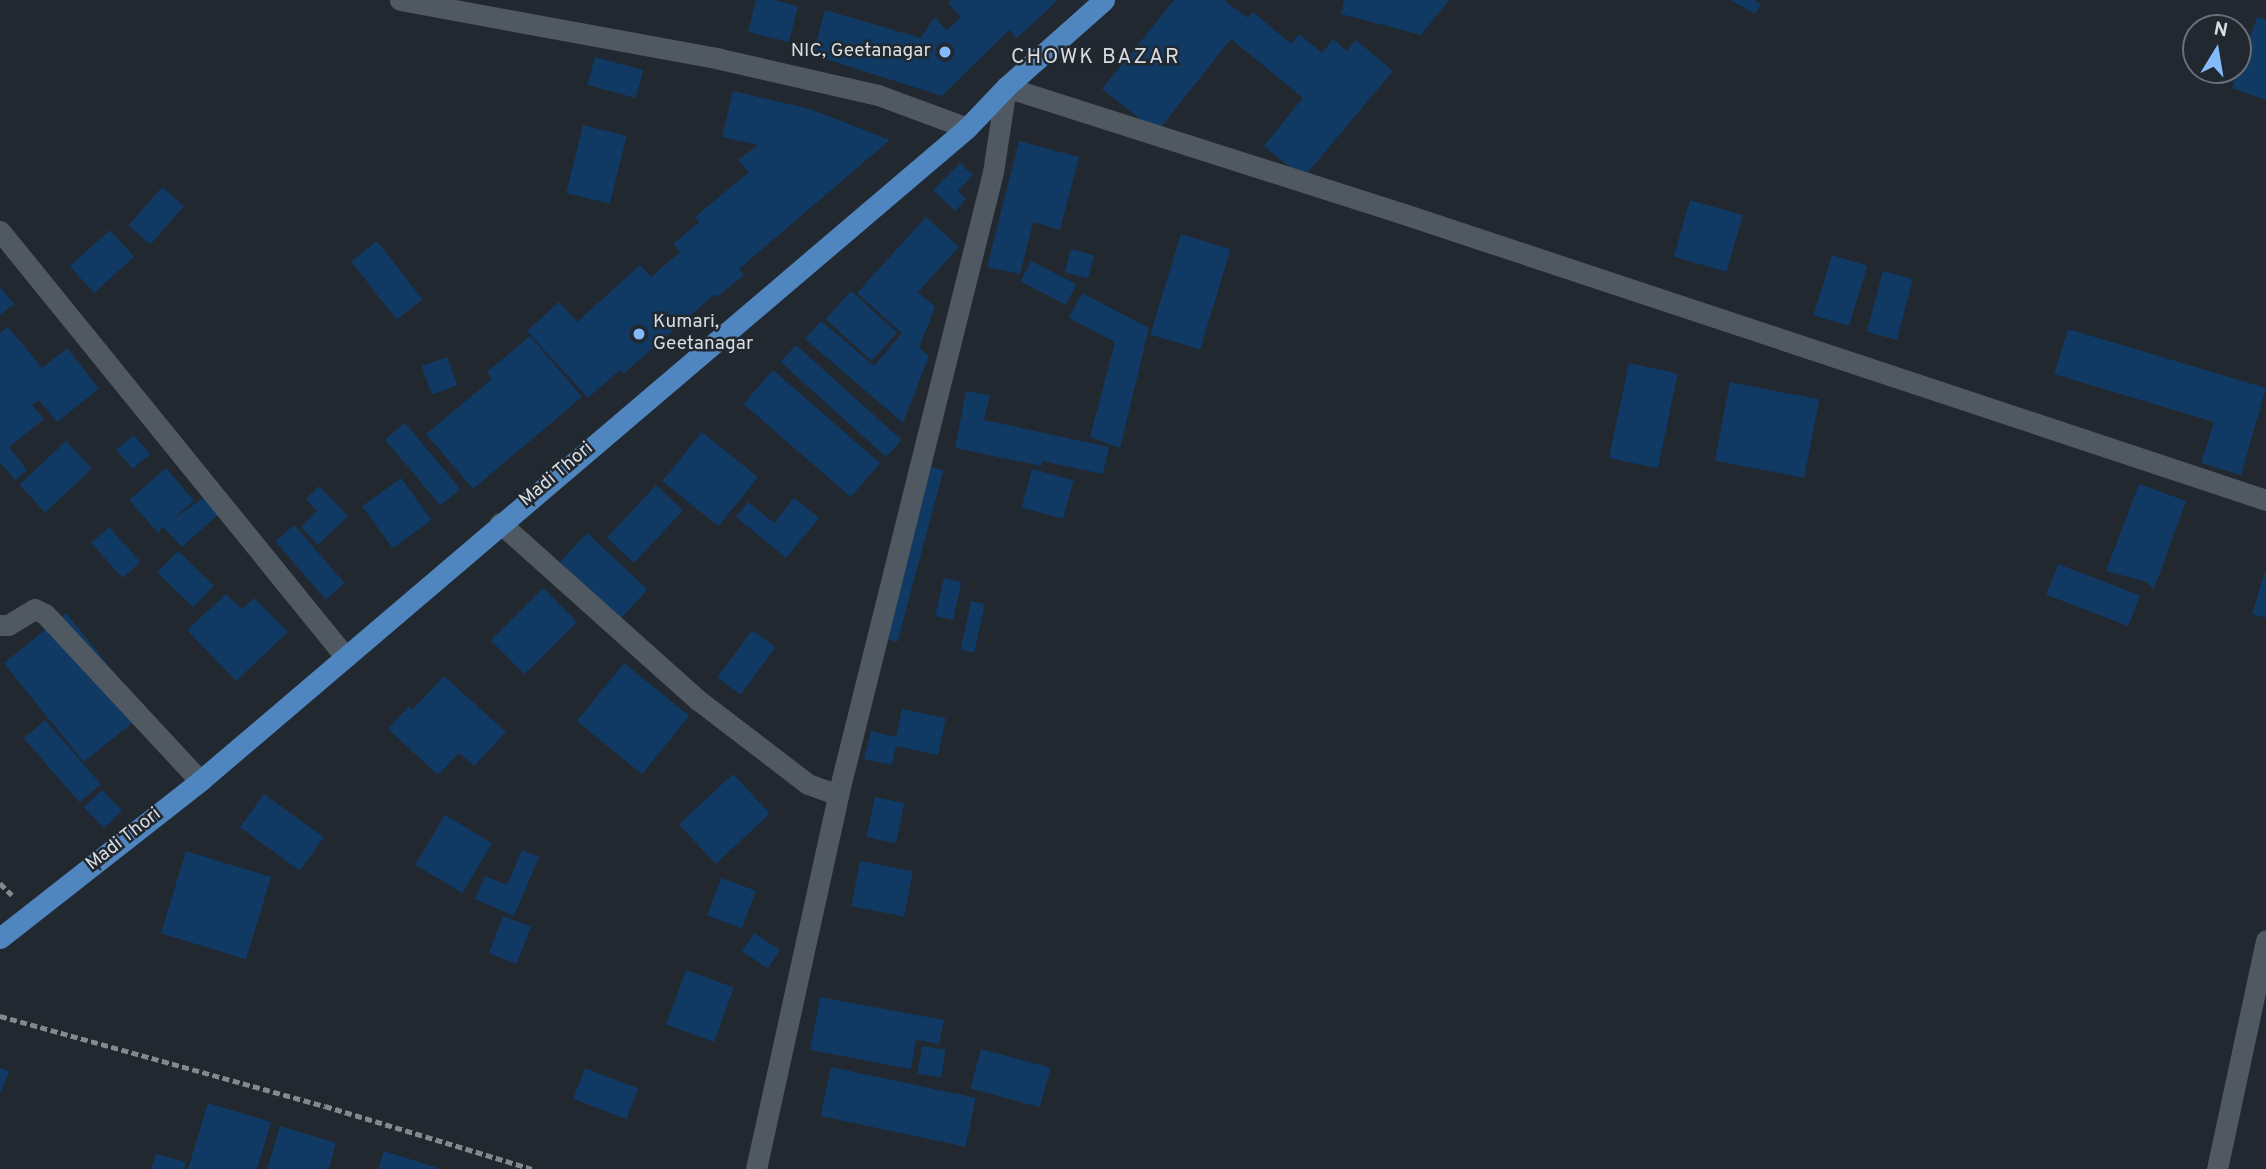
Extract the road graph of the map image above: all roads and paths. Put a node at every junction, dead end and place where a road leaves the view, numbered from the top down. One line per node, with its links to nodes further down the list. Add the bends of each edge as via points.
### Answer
1 (400, 0): 4 (street, via 720,59 878,95)
2 (1104, 0): 3 (main road, Madi Thori)
3 (1006, 87): 4 (main road, Madi Thori); 6 (street); 11 (street, via 993,172)
4 (967, 128): 7 (main road, Madi Thori)
5 (0, 231): 9 (street)
6 (2266, 500)
7 (500, 523): 9 (main road, Madi Thori); 11 (street, via 698,700 808,784)
8 (0, 625): 10 (street, via 35,609 45,614)
9 (344, 655): 10 (main road, Madi Thori)
10 (200, 780): 12 (main road, Madi Thori)
11 (838, 795): 16 (street)
12 (0, 938)
13 (2266, 940): 17 (street)
14 (0, 1016): 15 (path)
15 (532, 1169)
16 (756, 1169)
17 (2217, 1169)

